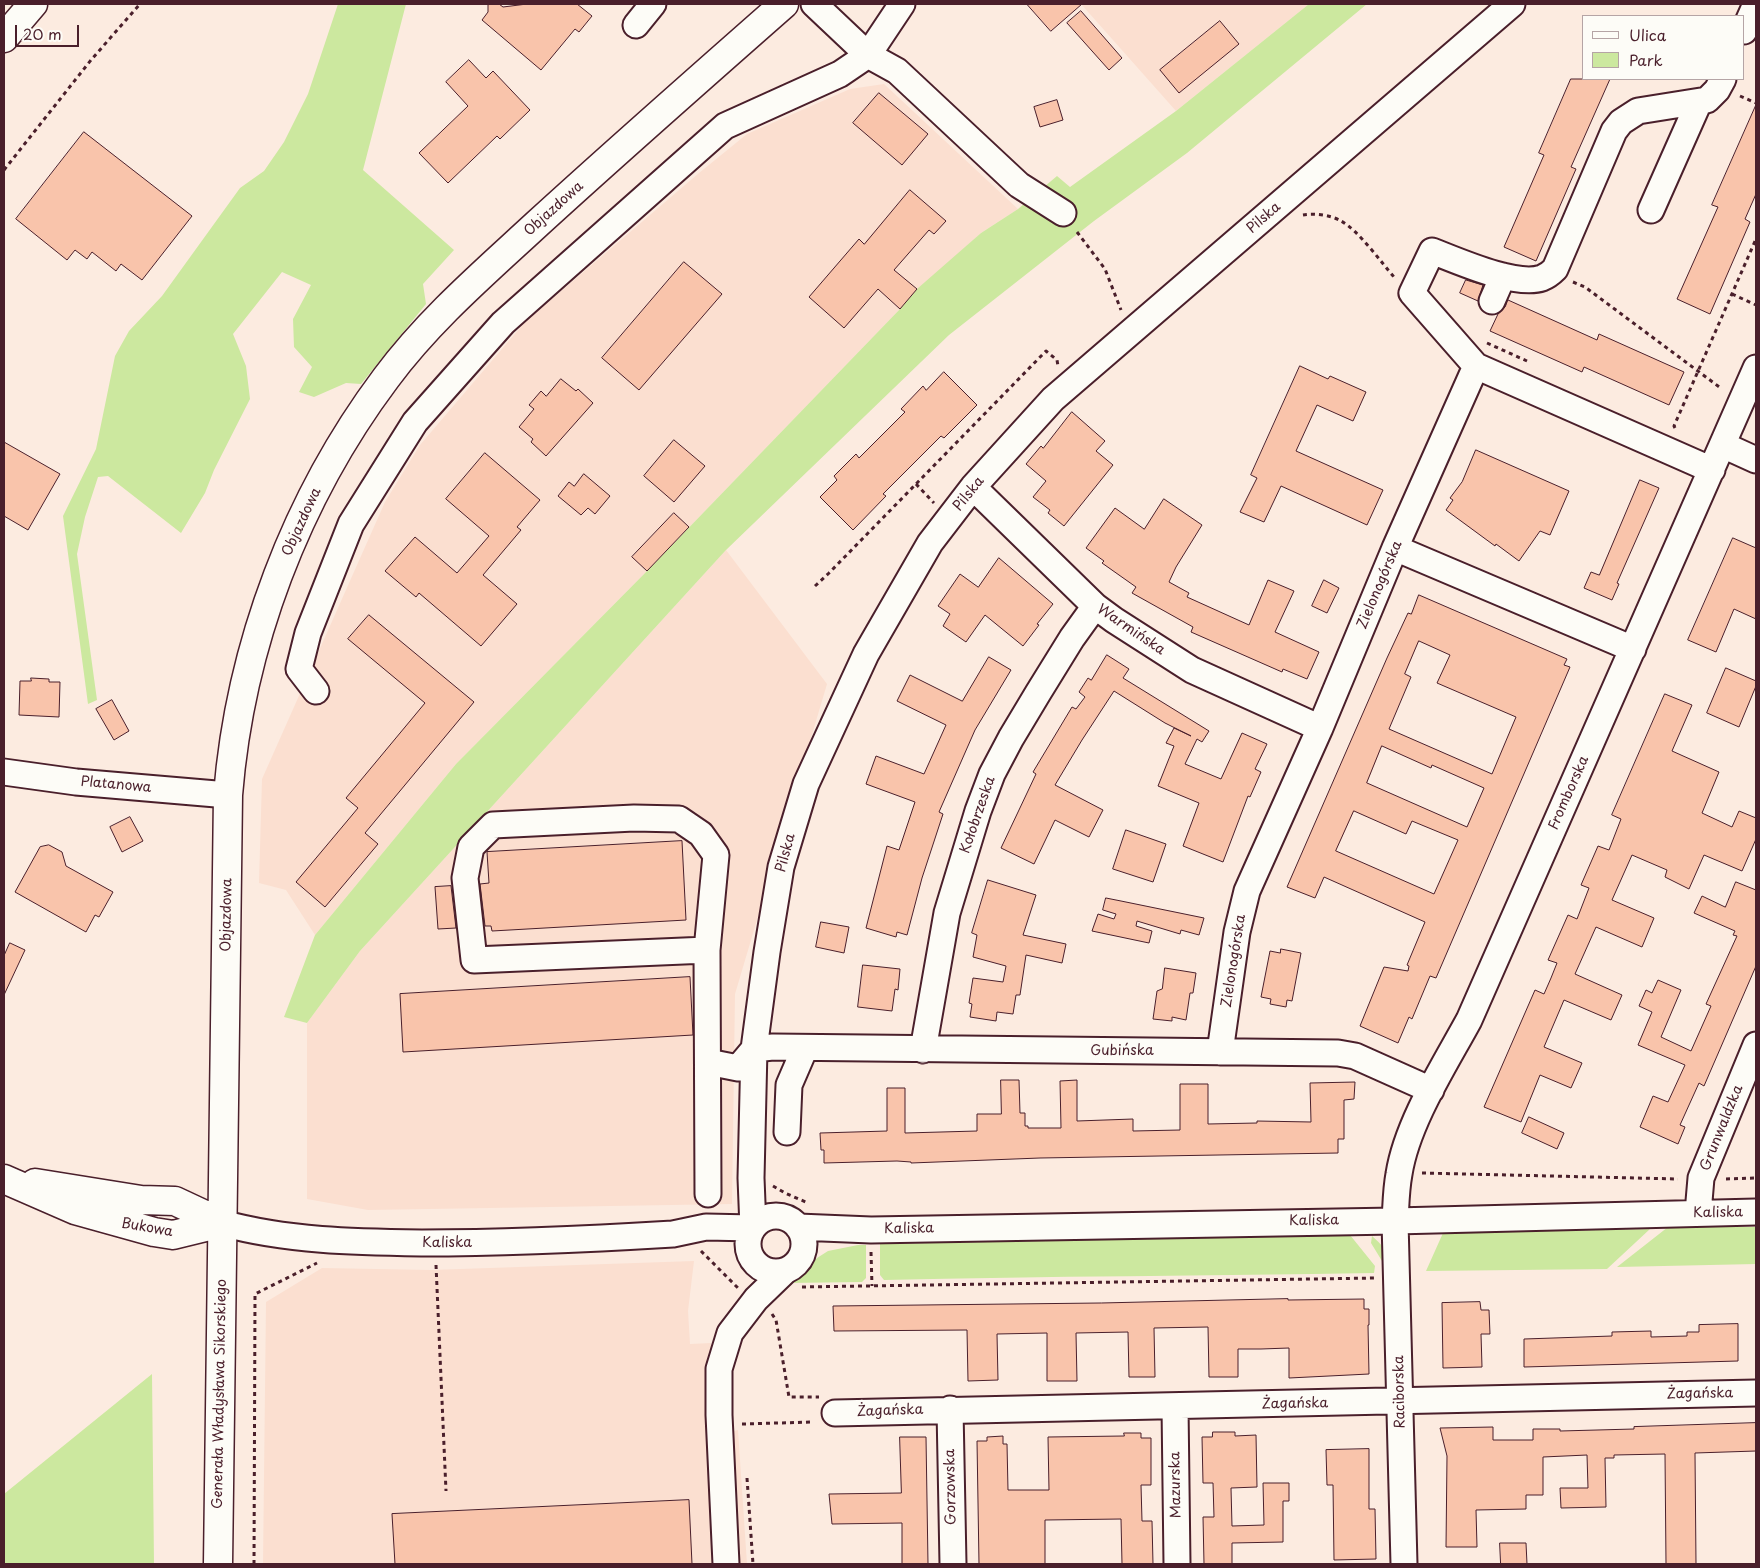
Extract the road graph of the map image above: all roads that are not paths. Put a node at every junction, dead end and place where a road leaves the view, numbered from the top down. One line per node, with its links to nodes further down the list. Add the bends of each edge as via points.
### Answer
1 (33, 4): 10 (main road)
2 (653, 4): 8 (street)
3 (784, 4): 30 (main road, Objazdowa, via 468,287 386,378 324,475 277,579 246,677 235,732)
4 (814, 4): 11 (street)
5 (902, 4): 11 (street)
6 (1512, 4): 23 (street, Pilska, via 1053,398)
7 (1756, 4): 9 (street)
8 (636, 24)
9 (1745, 29)
10 (4, 38)
11 (868, 55): 15 (street, via 896,71 1019,185); 27 (street, via 840,74 725,126 503,322 415,422 351,524 308,633 299,669)
12 (1722, 80): 13 (street, via 1713,96)
13 (1699, 102): 14 (street); 16 (street, via 1638,111 1621,122 1614,131 1555,269 1532,280)
14 (1651, 210)
15 (1063, 213)
16 (1503, 276): 17 (street); 18 (street, via 1432,251 1412,293)
17 (1492, 301)
18 (1476, 366): 22 (street); 24 (street, Zielonogórska)
19 (1756, 368): 20 (street, Fromborska)
20 (1723, 445): 21 (street); 22 (street, Fromborska)
21 (1756, 460)
22 (1712, 470): 26 (street, Fromborska)
23 (974, 487): 25 (street, Warmińska); 34 (street, Pilska, via 930,542 885,620 806,784 781,867)
24 (1395, 548): 26 (street); 28 (street, Zielonogórska)
25 (1095, 606): 28 (street, Warmińska, via 1192,670); 35 (street, Kołobrzeska, via 1011,738 978,810 947,913)
26 (1633, 649): 38 (street, Fromborska, via 1469,1020)
27 (316, 691)
28 (1320, 728): 36 (street, Zielonogórska, via 1248,891 1237,932)
29 (4, 772): 30 (street, Platanowa, via 115,786)
30 (228, 795): 47 (main road, Objazdowa)
31 (707, 950): 31 (street, via 716,855 701,834 679,819 493,825 471,847 465,878 474,960); 37 (street)
32 (1756, 1045): 44 (street, Grunwaldzka, via 1701,1178)
33 (805, 1048): 34 (street, Gubińska); 35 (street, Gubińska); 39 (street, via 789,1085)
34 (754, 1049): 37 (street, via 738,1068); 40 (street, Pilska)
35 (923, 1050): 36 (street, Gubińska)
36 (1220, 1052): 38 (street, Gubińska, via 1355,1056)
37 (708, 1062): 42 (street)
38 (1431, 1090): 45 (street, Fromborska, via 1413,1129 1399,1174)
39 (788, 1132)
40 (761, 1178): 46 (street, via 766,1205); 48 (street, Pilska)
41 (4, 1179): 47 (main road, Bukowa, via 75,1210 154,1232 173,1235)
42 (708, 1194)
43 (1756, 1212): 44 (street, Kaliska)
44 (1698, 1213): 45 (street, Kaliska)
45 (1395, 1221): 49 (street, Kaliska); 55 (street, Raciborska)
46 (791, 1222): 48 (street, via 775,1216 766,1217); 49 (street, Kaliska); 52 (street, via 802,1235 804,1244)
47 (222, 1223): 50 (street, Kaliska, via 296,1237 369,1243 452,1244); 59 (main road, Generała Władysława Sikorskiego)
48 (752, 1228): 50 (street, Kaliska, via 706,1227); 51 (street, via 747,1244)
49 (871, 1230): 52 (street, Kaliska, via 824,1246)
50 (673, 1234): 51 (street, Kaliska, via 725,1244)
51 (751, 1257): 52 (street, via 759,1267 768,1271); 53 (street)
52 (795, 1272): 53 (street, Kaliska)
53 (756, 1299): 60 (street, Kaliska, via 730,1333 719,1369)
54 (1756, 1393): 55 (street, Żagańska)
55 (1400, 1401): 57 (street, Żagańska); 63 (street, Raciborska)
56 (831, 1405): 58 (street, Żagańska)
57 (1175, 1406): 58 (street, Żagańska); 62 (street, Mazurska)
58 (950, 1409): 61 (street, Gorzowska)
59 (218, 1564)
60 (726, 1564)
61 (952, 1564)
62 (1177, 1564)
63 (1404, 1564)

